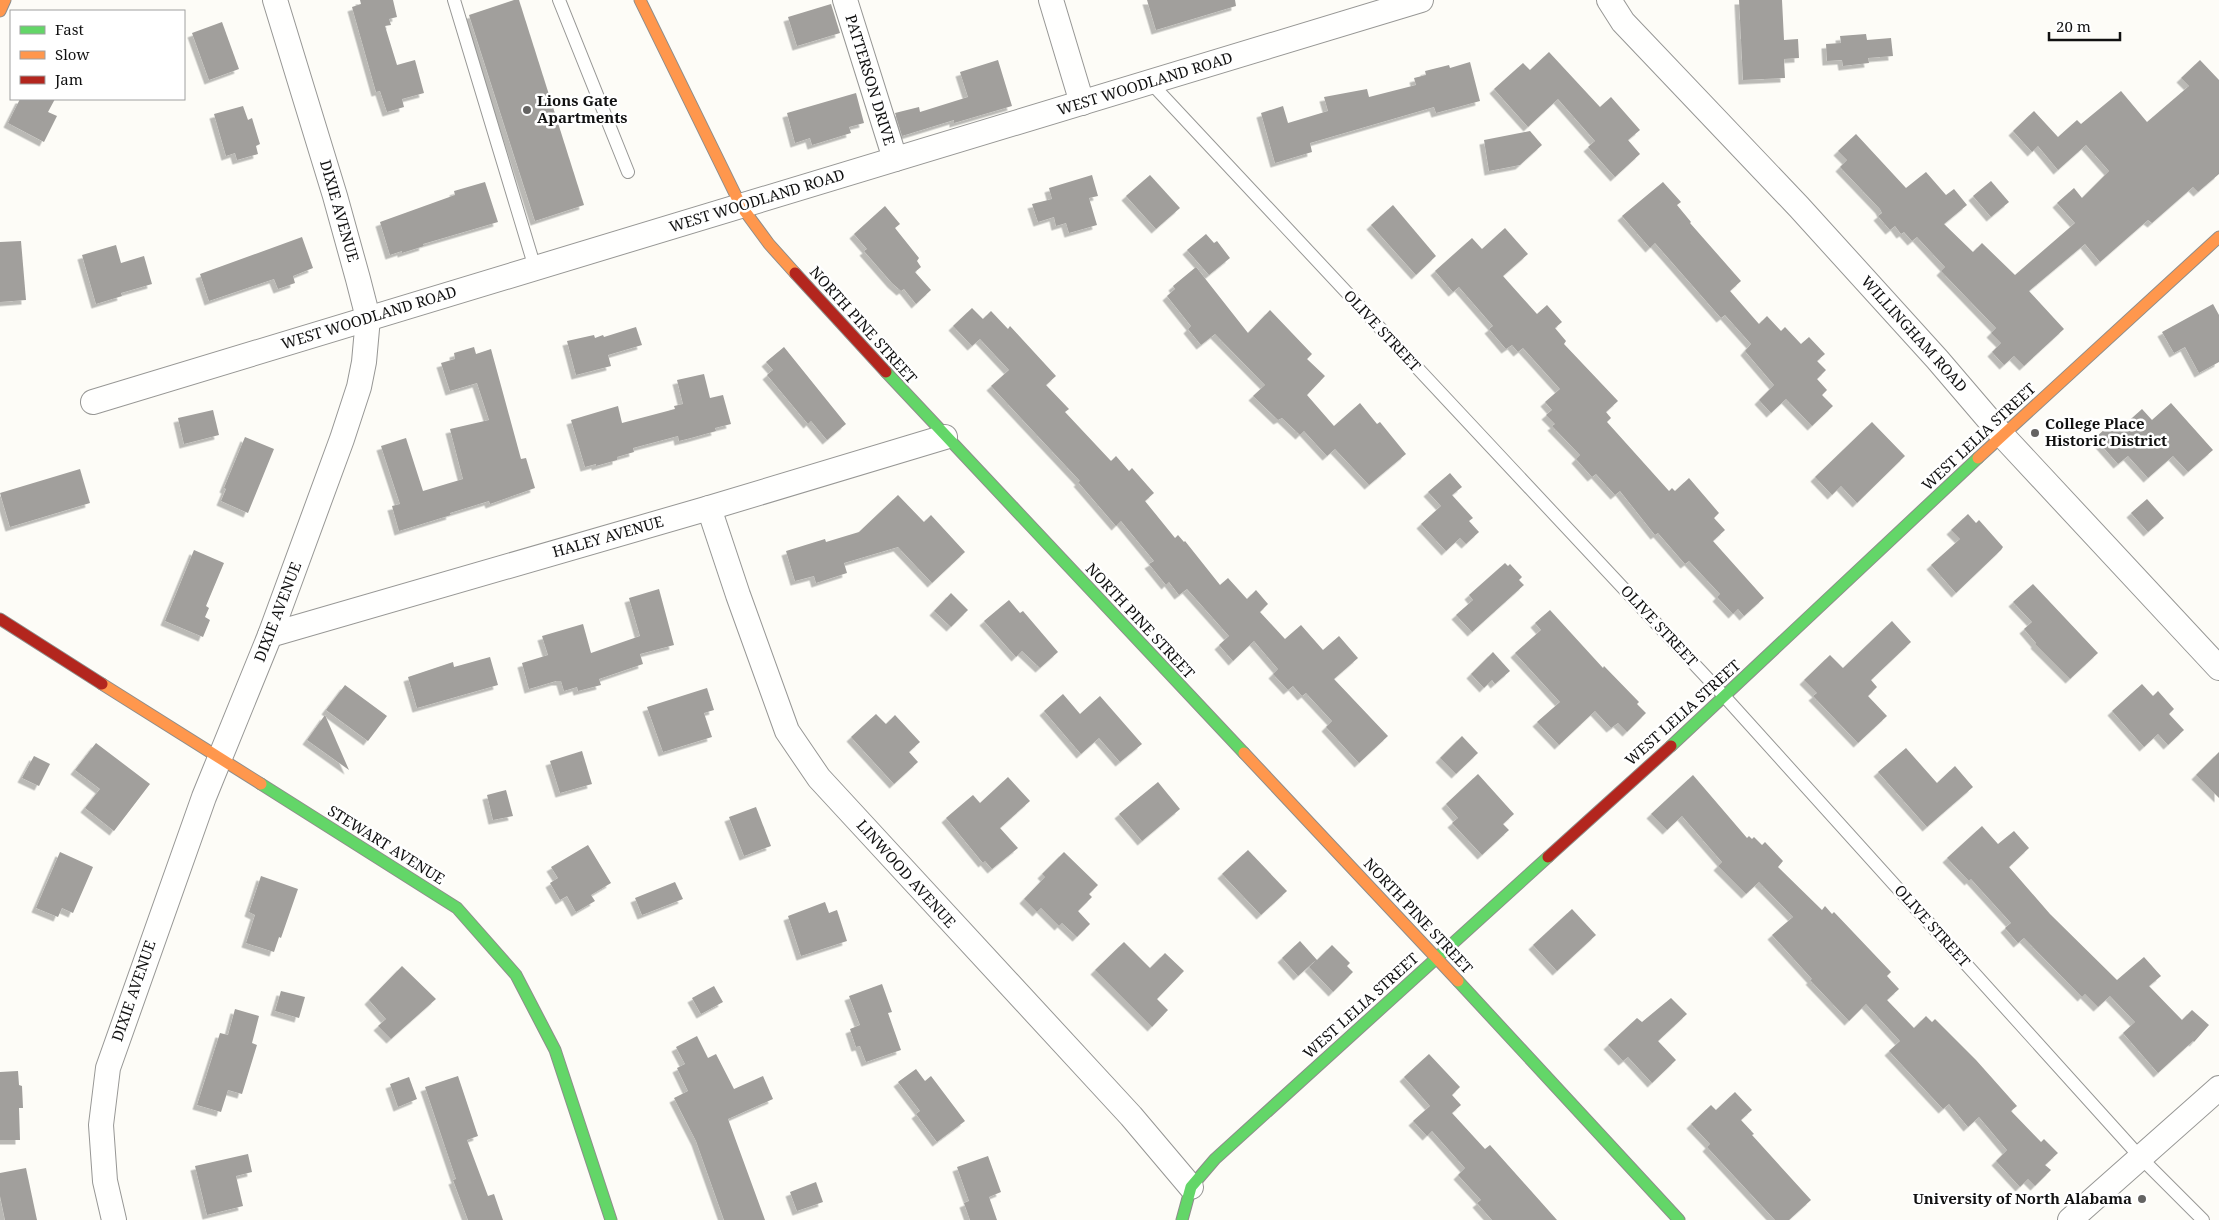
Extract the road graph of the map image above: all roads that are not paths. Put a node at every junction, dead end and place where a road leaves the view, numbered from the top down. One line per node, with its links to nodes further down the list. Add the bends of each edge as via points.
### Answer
1 (5, 0): 10 (street)
2 (275, 0): 18 (street, DIXIE AVENUE, via 336,196)
3 (454, 0): 17 (lane)
4 (559, 0): 14 (lane)
5 (640, 0): 15 (street, NORTH PINE STREET)
6 (845, 0): 13 (street, PATTERSON DRIVE)
7 (1051, 0): 12 (street)
8 (1421, 0): 11 (street, WEST WOODLAND ROAD)
9 (1609, 0): 20 (street, WILLINGHAM ROAD, via 1623,22 1799,207)
10 (0, 11)
11 (1150, 82): 12 (street, WEST WOODLAND ROAD); 26 (lane, OLIVE STREET)
12 (1082, 102): 13 (street, WEST WOODLAND ROAD)
13 (895, 159): 15 (street, WEST WOODLAND ROAD)
14 (628, 172)
15 (741, 206): 17 (street, WEST WOODLAND ROAD); 21 (street, NORTH PINE STREET, via 769,244)
16 (2219, 237): 20 (street, WEST LELIA STREET)
17 (535, 268): 18 (street, WEST WOODLAND ROAD)
18 (368, 318): 19 (street, WEST WOODLAND ROAD); 24 (street, DIXIE AVENUE, via 359,388)
19 (93, 402)
20 (2002, 435): 25 (street, WILLINGHAM ROAD); 26 (street, WEST LELIA STREET)
21 (945, 437): 22 (street, HALEY AVENUE); 28 (street, NORTH PINE STREET)
22 (709, 508): 24 (street, HALEY AVENUE); 31 (street, LINWOOD AVENUE, via 787,731 819,778 1130,1116)
23 (0, 619): 27 (street, STEWART AVENUE)
24 (270, 635): 27 (street, DIXIE AVENUE)
25 (2219, 668)
26 (1724, 696): 28 (street, WEST LELIA STREET); 30 (lane, OLIVE STREET)
27 (220, 760): 32 (street, DIXIE AVENUE, via 190,833 108,1068 101,1125 105,1181); 33 (street, STEWART AVENUE, via 457,908 516,975 555,1050)
28 (1436, 957): 31 (street, WEST LELIA STREET, via 1215,1159); 35 (street, NORTH PINE STREET)
29 (2219, 1088): 30 (street)
30 (2141, 1158): 36 (street); 37 (lane, OLIVE STREET)
31 (1191, 1187): 34 (street, WEST LELIA STREET)
32 (114, 1220)
33 (610, 1220)
34 (1182, 1220)
35 (1679, 1220)
36 (2070, 1220)
37 (2203, 1220)

